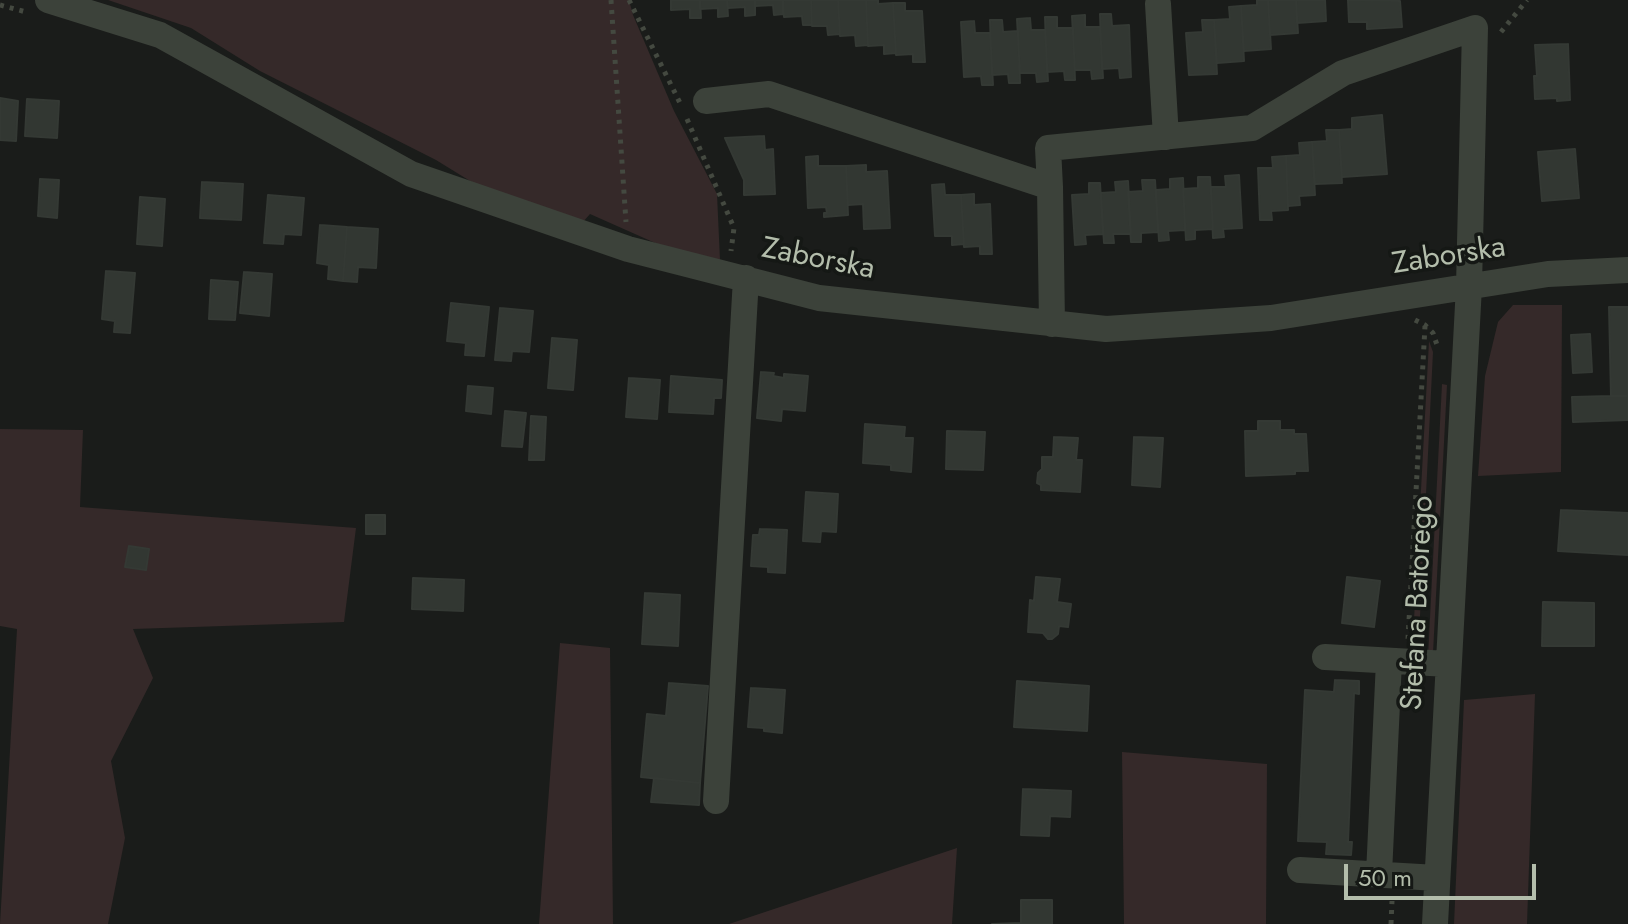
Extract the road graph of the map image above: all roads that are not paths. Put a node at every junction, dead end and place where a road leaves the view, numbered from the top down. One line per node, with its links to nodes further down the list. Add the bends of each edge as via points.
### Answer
1 (1160, 1): 4 (street)
2 (43, 8): 7 (street, Zaborska, via 160,35 411,174 628,249)
3 (706, 101): 5 (street, via 769,94)
4 (1166, 137): 5 (street, via 1048,148); 8 (street, Stefana Batorego, via 1252,128 1343,73 1475,28)
5 (1050, 187): 9 (street)
6 (1628, 270): 8 (street, Zaborska, via 1548,274)
7 (737, 276): 9 (street, Zaborska, via 819,298); 13 (street)
8 (1469, 286): 9 (street, Zaborska, via 1271,318 1106,329); 12 (street, Stefana Batorego)
9 (1052, 324)
10 (1325, 657): 11 (street)
11 (1398, 661): 12 (street); 15 (street)
12 (1448, 664): 16 (street, Stefana Batorego)
13 (716, 801)
14 (1300, 870): 15 (street)
15 (1386, 875): 16 (street)
16 (1437, 878): 17 (street, Stefana Batorego)
17 (1435, 924)

